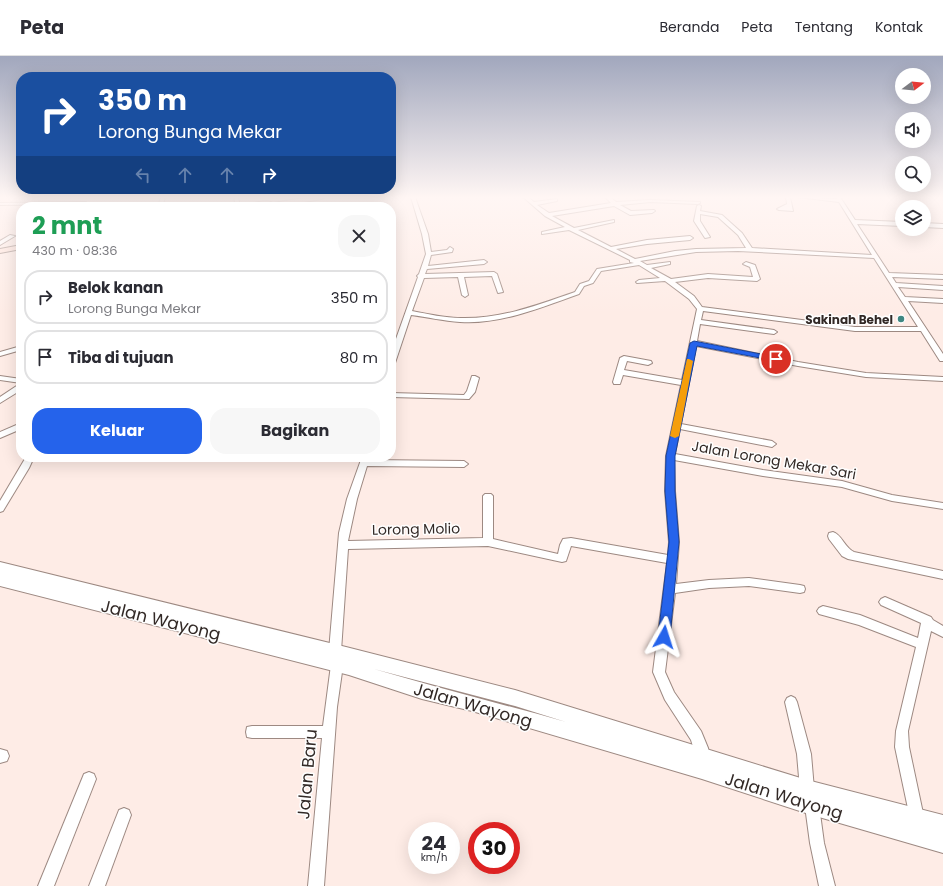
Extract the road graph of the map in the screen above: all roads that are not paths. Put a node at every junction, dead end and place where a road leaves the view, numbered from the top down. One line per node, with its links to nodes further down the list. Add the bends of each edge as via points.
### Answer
1 (12, 236): 7 (street)
2 (424, 236): 13 (street)
3 (583, 236): 11 (street)
4 (741, 236): 8 (street)
5 (863, 236): 14 (street)
6 (690, 238): 11 (street)
7 (0, 244)
8 (749, 248): 14 (street); 17 (street, via 683,251)
9 (16, 249): 12 (main road)
10 (450, 249): 13 (street, via 448,252)
11 (609, 249): 17 (street)
12 (0, 252)
13 (429, 254): 19 (street)
14 (876, 257): 21 (street)
15 (484, 262): 19 (street)
16 (668, 263): 17 (street)
17 (638, 264): 24 (street); 33 (street, via 600,270 591,282 582,285 577,293 511,315 467,320)
18 (746, 264): 24 (street, via 753,266 757,279 701,276)
19 (423, 268): 22 (street)
20 (461, 275): 22 (street); 28 (street, via 494,274); 29 (street)
21 (887, 275): 23 (street); 26 (street)
22 (420, 276): 33 (street)
23 (943, 277)
24 (667, 280): 25 (street); 32 (street, via 690,296)
25 (639, 282)
26 (894, 285): 27 (street); 30 (street)
27 (943, 288)
28 (500, 292)
29 (465, 295)
30 (903, 299): 31 (street); 35 (street)
31 (943, 301)
32 (700, 310): 34 (street); 35 (street, via 855,329)
33 (409, 314): 39 (street)
34 (697, 321): 36 (street); 37 (street)
35 (922, 329): 41 (street)
36 (774, 332)
37 (694, 343): 45 (street, via 866,375); 49 (street)
38 (16, 349): 40 (street)
39 (396, 349)
40 (0, 354)
41 (943, 359)
42 (648, 363): 43 (street, via 624,358)
43 (620, 372): 48 (street); 49 (street)
44 (475, 378): 51 (street, via 471,392 466,397)
45 (943, 378)
46 (2, 380): 47 (street)
47 (16, 381)
48 (617, 382)
49 (684, 383): 53 (street)
50 (16, 390): 52 (street)
51 (396, 395)
52 (0, 401)
53 (677, 426): 56 (street); 57 (street)
54 (16, 428): 55 (street)
55 (0, 435)
56 (772, 444)
57 (670, 456): 63 (street, Jalan Lorong Mekar Sari, via 842,484 892,498); 68 (street, via 674,542)
58 (396, 461): 61 (street)
59 (28, 462): 64 (street)
60 (365, 462): 67 (street, Jalan Baru, via 352,499)
61 (464, 464)
62 (488, 496): 66 (street)
63 (943, 506)
64 (0, 509)
65 (833, 536): 70 (street, via 846,553 852,556)
66 (488, 542): 67 (street, Lorong Molio); 68 (street, Lorong Molio, via 558,558 562,558 565,544 570,542)
67 (343, 545): 79 (street, Jalan Baru)
68 (671, 560): 72 (street)
69 (0, 568): 79 (street, Jalan Wayong)
70 (943, 575)
71 (0, 580): 79 (street, Jalan Wayong)
72 (670, 589): 73 (street, via 749,582); 85 (street, via 659,672 669,696 696,736)
73 (800, 589)
74 (885, 602): 76 (street, via 927,620)
75 (823, 611): 78 (street, via 860,620)
76 (927, 623): 77 (street); 78 (street)
77 (943, 632)
78 (923, 645): 89 (street, via 902,731 902,747)
79 (336, 658): 80 (street, Jalan Wayong); 82 (street, Jalan Wayong); 84 (street, Jalan Baru)
80 (515, 698): 82 (street); 85 (street, Jalan Wayong)
81 (791, 702): 87 (street, via 804,754)
82 (512, 716): 85 (street, Jalan Wayong)
83 (252, 732): 84 (street)
84 (329, 732): 94 (street, Jalan Baru)
85 (702, 763): 87 (street, Jalan Wayong)
86 (89, 779): 92 (street)
87 (809, 797): 89 (street, Jalan Wayong); 91 (street, Jalan Wayong); 95 (street)
88 (124, 815): 93 (street)
89 (917, 818): 90 (street, Jalan Wayong)
90 (943, 825)
91 (943, 843)
92 (46, 886)
93 (97, 886)
94 (316, 886)
95 (827, 886)

